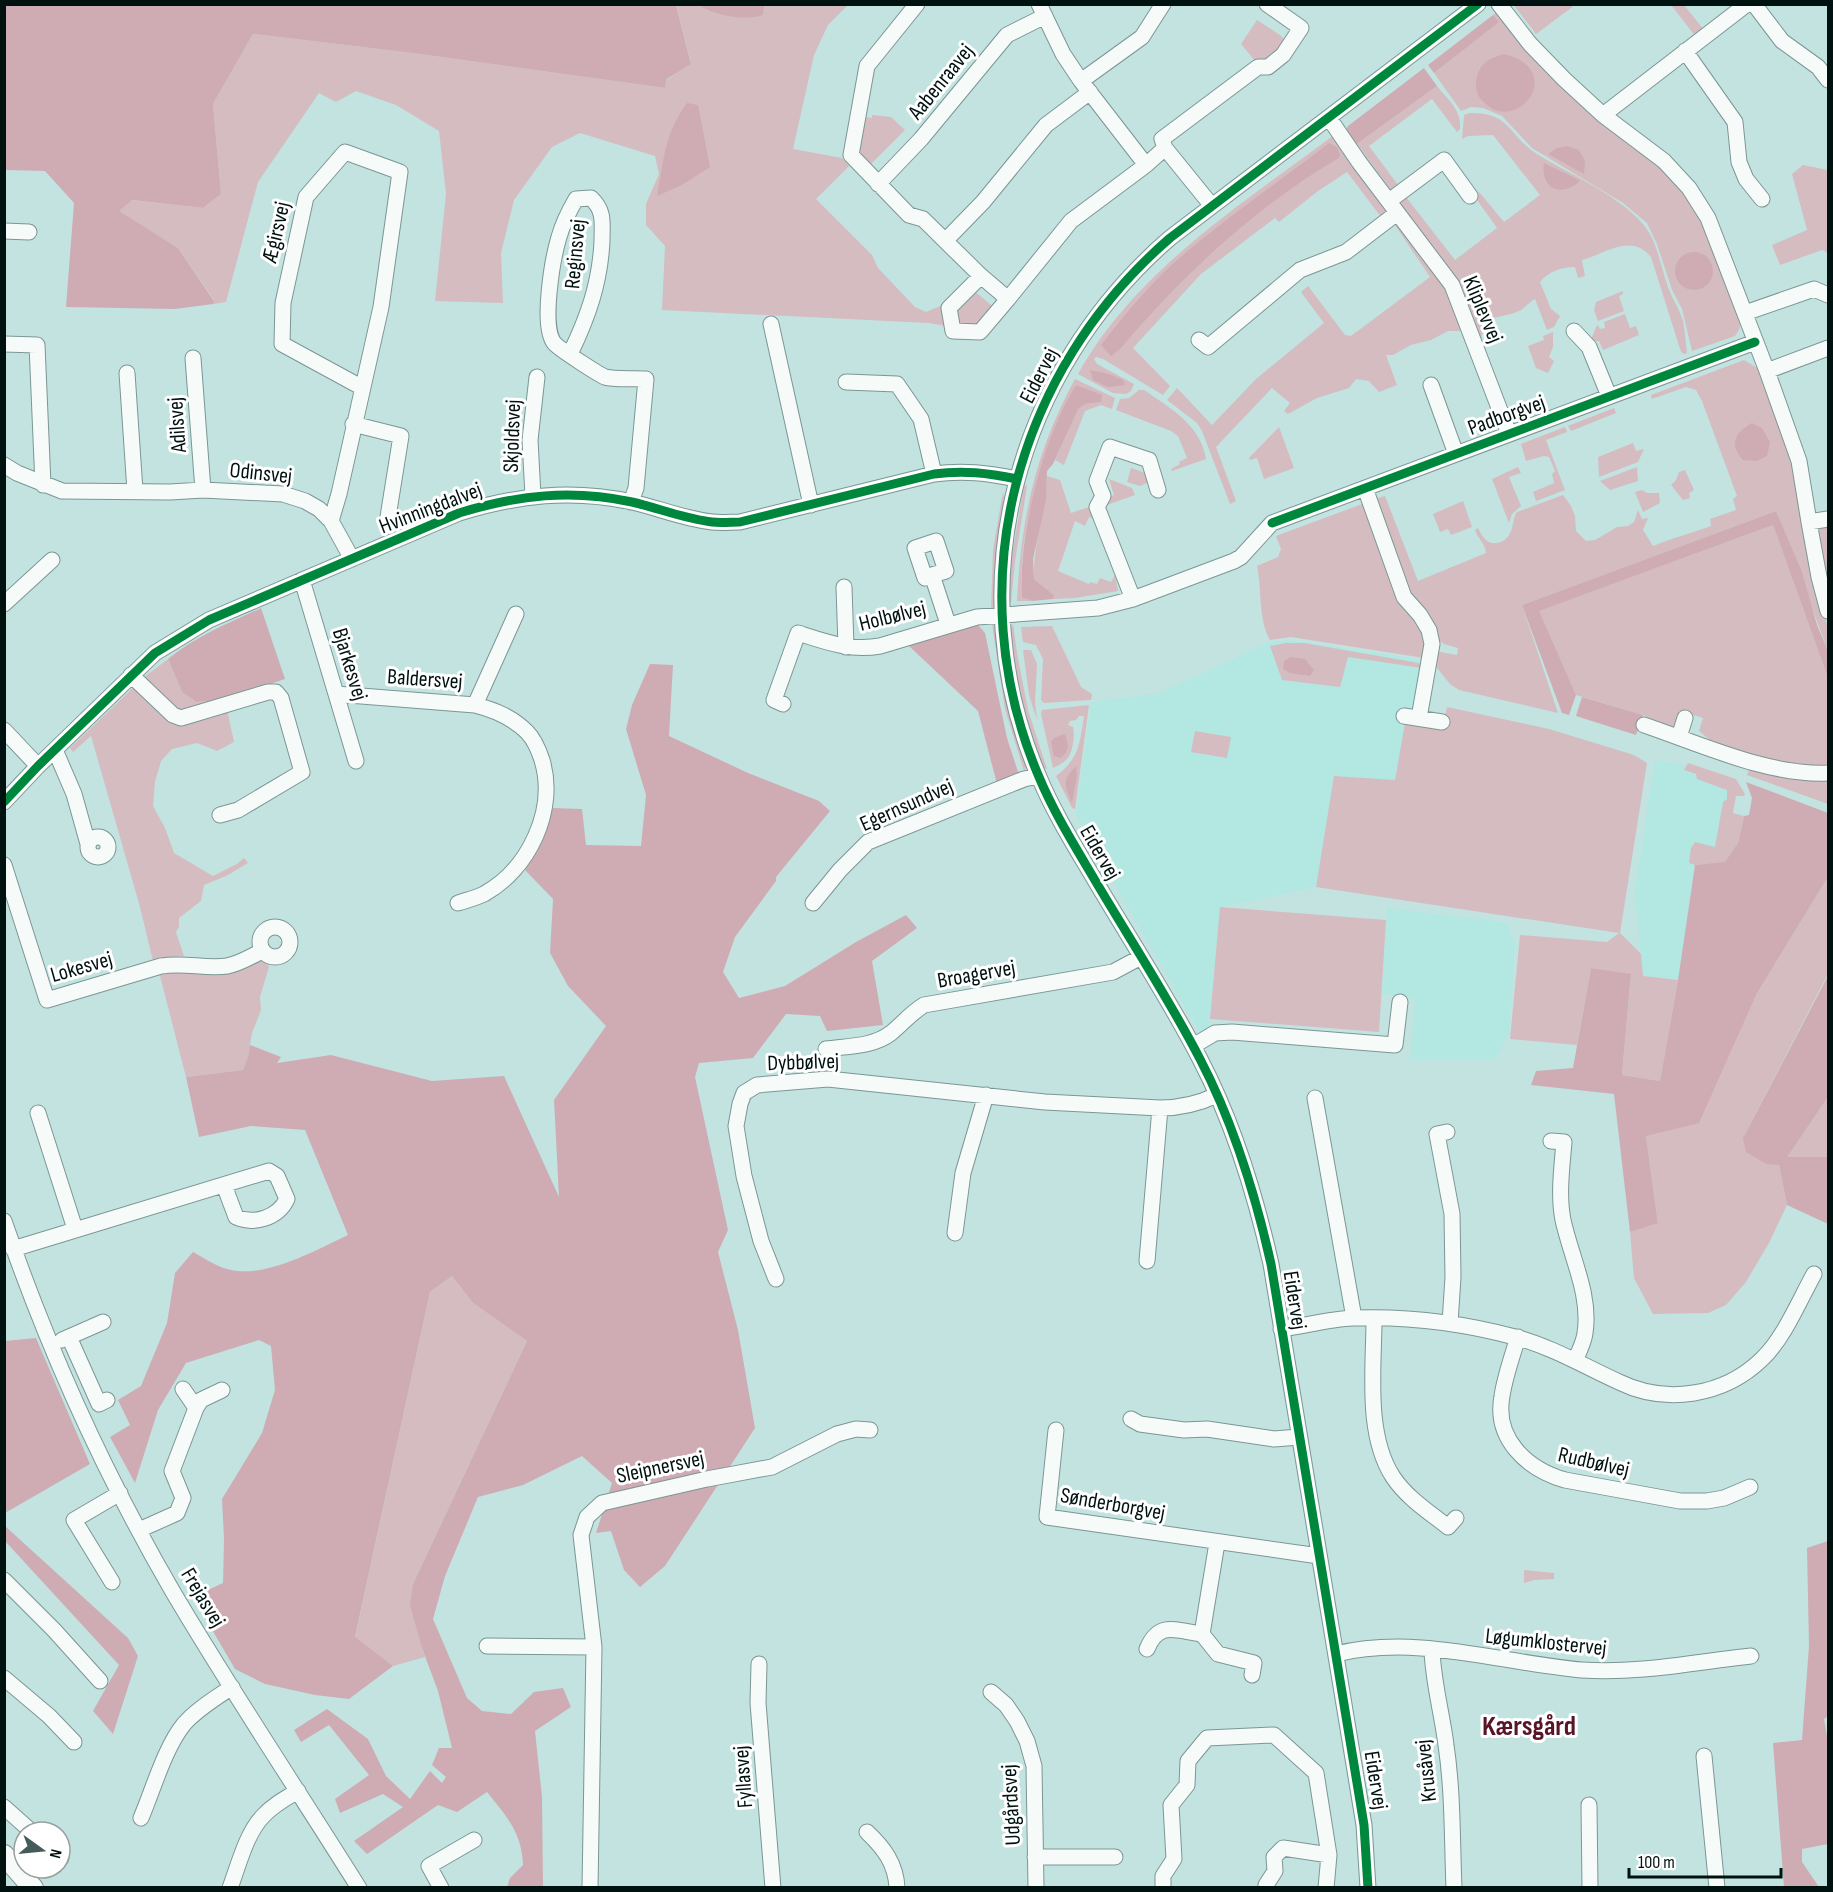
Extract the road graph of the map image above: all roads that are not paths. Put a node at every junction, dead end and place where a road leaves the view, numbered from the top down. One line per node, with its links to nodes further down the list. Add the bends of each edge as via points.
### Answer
1 (917, 4): 16 (street, via 867,66 850,155)
2 (1163, 4): 11 (street, via 1142,37)
3 (1268, 4): 14 (street, via 1301,28 1282,55 1268,67 1258,67 1162,139)
4 (1478, 4): 13 (street, Eidervej)
5 (1499, 4): 12 (street, via 1530,44)
6 (1747, 4): 9 (street)
7 (1754, 4): 10 (street, via 1782,41)
8 (1042, 10): 11 (street, Aabenraavej, via 1063,54); 16 (street, Aabenraavej, via 1007,35 921,139)
9 (1685, 51): 12 (street); 18 (street, via 1735,122 1739,162 1746,179)
10 (1828, 80)
11 (1085, 86): 15 (street, Aabenraavej); 23 (street)
12 (1603, 115): 27 (street, via 1664,161 1689,188 1708,218)
13 (1329, 118): 19 (street, Eidervej); 20 (street, Kliplevvej)
14 (1165, 148): 15 (street); 19 (street)
15 (1146, 165): 26 (street, via 1071,222)
16 (878, 184): 23 (street, via 909,215 923,219)
17 (1470, 196): 20 (street, via 1443,160)
18 (1762, 199)
19 (1212, 206): 48 (street, Eidervej, via 1137,269 1088,326 1040,412)
20 (1393, 207): 30 (street, via 1346,252 1300,270 1208,347); 44 (street, Kliplevvej, via 1452,285)
21 (4, 231): 22 (street)
22 (29, 232)
23 (945, 241): 24 (street)
24 (981, 276): 26 (street); 26 (street, via 949,308 953,331 980,332)
25 (1828, 295): 27 (street, via 1814,289)
26 (1008, 299)
27 (1745, 313): 31 (street)
28 (771, 324): 56 (street)
29 (1575, 331): 42 (street, via 1589,347)
30 (1199, 340)
31 (1755, 342): 36 (street); 42 (street, Padborgvej)
32 (4, 344): 49 (street, via 36,345)
33 (1828, 348): 36 (street)
34 (570, 354): 34 (street, Reginsvej, via 554,343 549,330 548,300 553,263 567,213 576,199 591,198 600,206 601,261 592,304); 55 (street, Reginsvej, via 606,377 646,378 636,488)
35 (193, 358): 51 (street, Adilsvej)
36 (1767, 371): 59 (street, via 1799,461)
37 (127, 373): 53 (street)
38 (537, 377): 54 (street, Skjoldsvej, via 530,440)
39 (846, 382): 47 (street, via 897,384 921,419)
40 (1431, 385): 45 (street, Padborgvej)
41 (362, 387): 41 (street, Ægirsvej, via 381,306 400,172 345,152 306,197 283,303 282,344); 43 (street, Ægirsvej)
42 (1609, 396): 44 (street, Padborgvej)
43 (353, 424): 58 (street, Ægirsvej); 60 (street, via 401,436)
44 (1509, 434): 45 (street, Padborgvej)
45 (1456, 454): 50 (street, Padborgvej)
46 (4, 465): 49 (street, Odinsvej)
47 (934, 474): 48 (street, Hvinningdalvej, via 980,472); 56 (street, Hvinningdalvej)
48 (1017, 479): 70 (street, Eidervej, via 1002,570)
49 (43, 485): 53 (street, Odinsvej, via 77,492)
50 (1365, 488): 66 (street, Padborgvej, via 1272,523 1234,561); 78 (street, via 1404,597 1429,630 1432,644 1412,717)
51 (203, 490): 53 (street, Odinsvej); 58 (street, Odinsvej, via 283,494 319,508)
52 (1158, 490): 66 (street, via 1149,460 1110,447 1097,481 1103,496 1097,507)
53 (135, 491)
54 (533, 496): 55 (street, Hvinningdalvej, via 569,494); 61 (street, Hvinningdalvej, via 459,513)
55 (631, 502): 56 (street, Hvinningdalvej, via 694,519 722,522 740,522)
56 (811, 505)
57 (1828, 519): 59 (street)
58 (330, 520): 61 (street, Odinsvej)
59 (1809, 522): 68 (street)
60 (387, 523)
61 (352, 559): 64 (street, Hvinningdalvej)
62 (52, 561): 67 (street)
63 (932, 575): 71 (street, Holbølvej)
64 (302, 580): 73 (street, Hvinningdalvej, via 209,620 155,653); 74 (street, Bjarkesvej)
65 (844, 587): 72 (street, Holbølvej)
66 (1133, 599): 70 (street, Padborgvej, via 1098,608)
67 (4, 604)
68 (1828, 611)
69 (516, 614): 76 (street, Baldersvej)
70 (1002, 615): 71 (street, Holbølvej, via 977,616); 86 (street, Eidervej, via 1013,696)
71 (948, 624): 72 (street, Holbølvej, via 880,646)
72 (846, 647): 75 (street, Holbølvej, via 798,633 774,700)
73 (131, 675): 82 (street, Hvinningdalvej); 88 (street, via 181,718 268,692 276,692 281,698 302,772 238,810)
74 (336, 694): 76 (street, Baldersvej); 83 (street, Bjarkesvej)
75 (783, 704)
76 (475, 705): 91 (street, Baldersvej, via 510,717 529,734 546,774 546,800 533,841 519,863 484,894)
77 (1685, 718): 81 (street)
78 (1442, 722)
79 (1644, 725): 81 (street)
80 (4, 730): 84 (street)
81 (1679, 736): 85 (street, via 1770,767)
82 (55, 750): 84 (street, Hvinningdalvej); 89 (street, via 74,794)
83 (356, 761)
84 (38, 766): 87 (street, Hvinningdalvej)
85 (1828, 773)
86 (1038, 776): 92 (street, Egernsundvej, via 868,842); 94 (street, Eidervej)
87 (4, 802)
88 (220, 815)
89 (88, 844)
90 (4, 865): 93 (street, Lokesvej, via 47,1000 161,966 230,966)
91 (458, 903)
92 (813, 903)
93 (262, 951)
94 (1141, 957): 96 (street, Eidervej); 97 (street, Broagervej, via 1113,972 924,1005 876,1042)
95 (1400, 1002): 96 (street, via 1395,1046 1232,1032 1215,1033)
96 (1193, 1046): 99 (street, Eidervej)
97 (826, 1048)
98 (986, 1095): 101 (street, Dybbølvej); 108 (street, via 963,1173); 112 (street, Dybbølvej, via 828,1079 757,1085 744,1093 736,1126 744,1176 761,1241)
99 (1217, 1095): 101 (street, Dybbølvej, via 1190,1106); 117 (street, Eidervej, via 1242,1155 1260,1214)
100 (1315, 1098): 113 (street)
101 (1160, 1108): 110 (street)
102 (38, 1113): 107 (street)
103 (1447, 1132): 116 (street, via 1437,1134 1452,1214 1454,1277)
104 (1551, 1141): 121 (street, via 1564,1142 1563,1218 1585,1301 1584,1336)
105 (224, 1185): 107 (street)
106 (5, 1223): 109 (street, Frejasvej)
107 (75, 1229): 109 (street)
108 (955, 1233)
109 (13, 1249): 120 (street, Frejasvej)
110 (1147, 1261)
111 (1814, 1274): 121 (street, via 1762,1359 1736,1378 1710,1390 1683,1395 1654,1394 1621,1383)
112 (776, 1279)
113 (1354, 1318): 114 (street); 117 (street)
114 (1374, 1319): 116 (street); 132 (street, via 1374,1423 1381,1453 1393,1477 1410,1497 1448,1527)
115 (103, 1322): 118 (street)
116 (1450, 1323): 119 (street)
117 (1281, 1329): 129 (street, Eidervej)
118 (69, 1337): 120 (street); 124 (street, via 99,1404)
119 (1518, 1337): 121 (street); 130 (street, Rudbølvej, via 1502,1397 1501,1418 1515,1451 1529,1464 1565,1480 1680,1501 1716,1500)
120 (52, 1344): 131 (street, Frejasvej)
121 (1576, 1359)
122 (183, 1389): 125 (street)
123 (222, 1390): 125 (street, via 201,1400)
124 (107, 1400)
125 (196, 1408): 133 (street, via 172,1471 183,1498 177,1513)
126 (1131, 1419): 129 (street, via 1140,1424 1184,1430 1206,1429 1274,1439)
127 (870, 1430): 140 (street, Sleipnersvej, via 837,1434 772,1467 602,1503 587,1517 581,1535)
128 (1056, 1430): 134 (street, Sønderborgvej, via 1047,1517)
129 (1299, 1437): 135 (street, Eidervej)
130 (1750, 1487)
131 (120, 1493): 133 (street, Frejasvej); 137 (street, via 74,1520)
132 (1456, 1518)
133 (139, 1530): 149 (street, Frejasvej)
134 (1217, 1543): 135 (street, Sønderborgvej); 138 (street)
135 (1319, 1556): 143 (street, Eidervej)
136 (4, 1580): 148 (street)
137 (111, 1582)
138 (1202, 1634): 141 (street, via 1166,1629 1157,1632); 146 (street, via 1218,1654 1254,1663)
139 (487, 1646): 140 (street)
140 (594, 1647): 168 (street, Sleipnersvej)
141 (1147, 1649)
142 (1432, 1650): 143 (street, Løgumklostervej, via 1376,1648); 144 (street, Løgumklostervej, via 1611,1671); 176 (street, Krusåvej, via 1451,1789)
143 (1336, 1654): 175 (street, Eidervej, via 1364,1825)
144 (1751, 1656)
145 (759, 1664): 169 (street, Fyllasvej, via 758,1702)
146 (1252, 1675)
147 (4, 1678): 151 (street)
148 (100, 1681)
149 (232, 1687): 153 (street, Frejasvej); 156 (street, via 184,1725 173,1741)
150 (991, 1692): 162 (street, Udgårdsvej, via 1017,1721 1034,1766)
151 (74, 1742)
152 (1704, 1756): 178 (street)
153 (298, 1791): 165 (street, via 262,1816); 166 (street, Frejasvej)
154 (1589, 1805): 177 (street)
155 (4, 1807): 157 (street)
156 (141, 1818)
157 (19, 1820)
158 (867, 1832): 170 (street, via 889,1857)
159 (474, 1840): 167 (street, via 429,1866)
160 (4, 1855): 164 (main road)
161 (1329, 1855): 172 (street, via 1316,1773 1274,1735 1207,1738 1188,1761 1187,1785 1171,1805 1174,1859 1163,1876); 173 (street, via 1283,1848 1274,1857 1275,1870); 174 (street)
162 (1035, 1857): 163 (street, Udgårdsvej); 171 (street, Udgårdsvej)
163 (1115, 1857)
164 (33, 1887)
165 (230, 1887)
166 (359, 1887)
167 (441, 1887)
168 (590, 1887)
169 (773, 1887)
170 (897, 1887)
171 (1036, 1887)
172 (1163, 1887)
173 (1266, 1887)
174 (1326, 1887)
175 (1368, 1887)
176 (1454, 1887)
177 (1590, 1887)
178 (1717, 1887)

